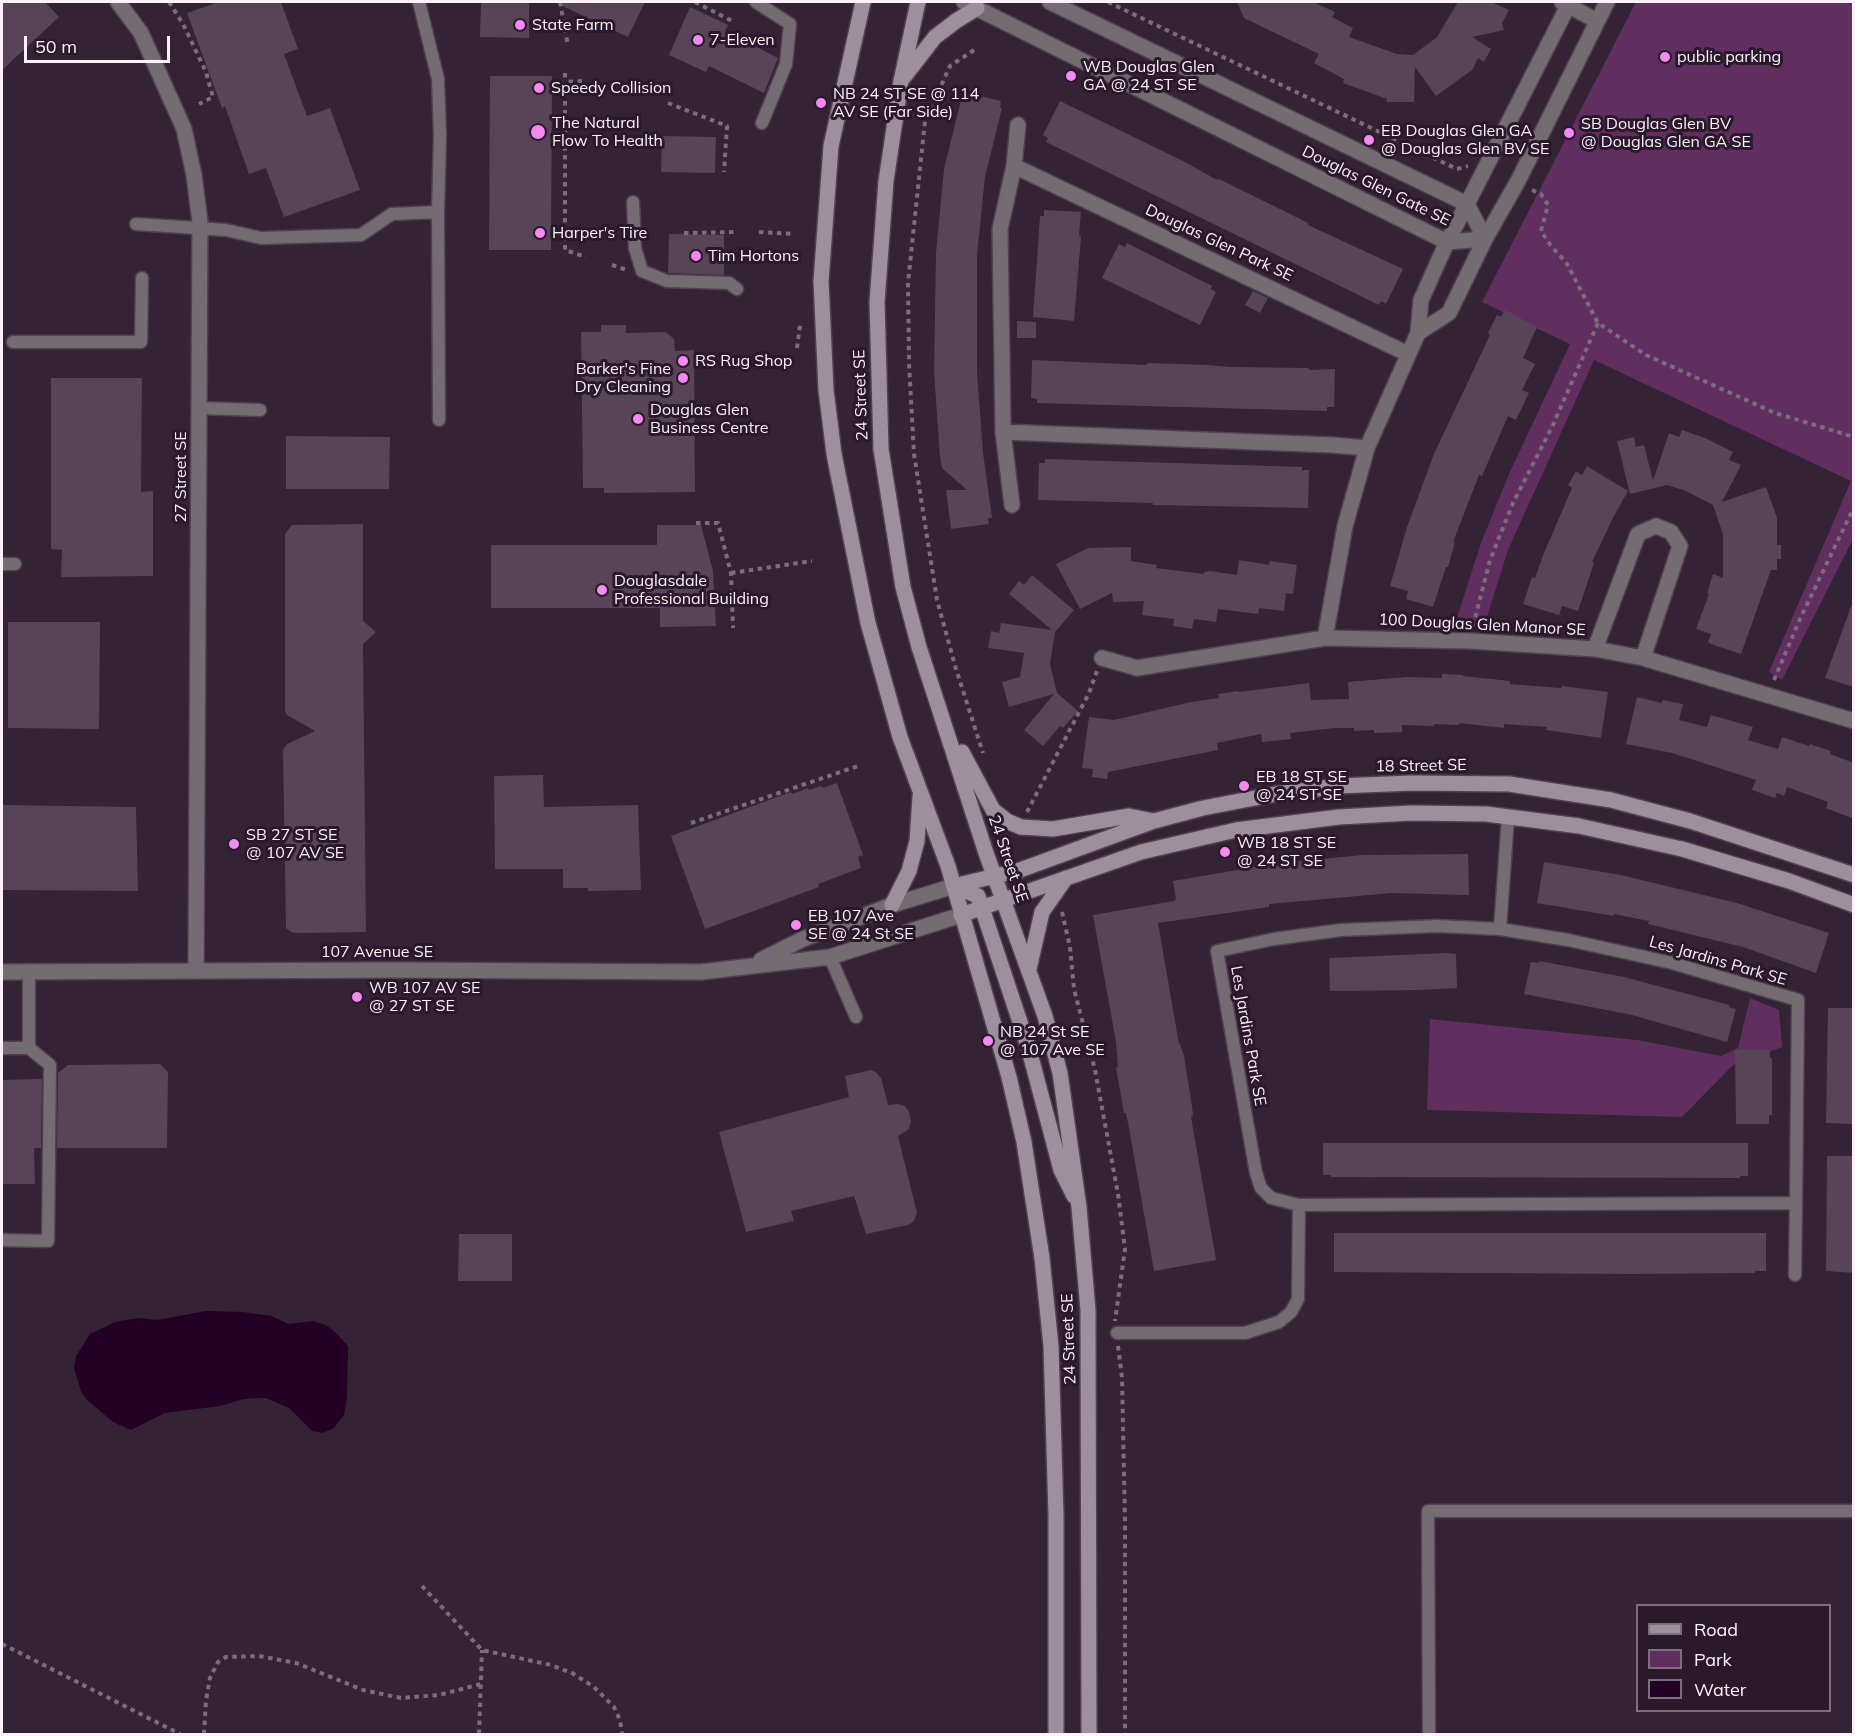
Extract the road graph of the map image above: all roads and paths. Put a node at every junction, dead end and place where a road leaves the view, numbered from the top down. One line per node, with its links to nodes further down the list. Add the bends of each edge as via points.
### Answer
1 (118, 2): 36 (street, 27 Street SE, via 141,33 184,129)
2 (170, 2): 25 (path, via 206,72 213,97)
3 (419, 2): 34 (lane, via 438,79)
4 (560, 2): 16 (path)
5 (695, 2): 15 (path)
6 (756, 2): 26 (lane, via 790,24 786,64)
7 (918, 2): 21 (main road, 24 Street SE)
8 (1050, 2): 33 (street, Douglas Glen Gate SE)
9 (1108, 2): 28 (path, via 1458,169)
10 (1607, 2): 14 (street)
11 (1567, 3): 14 (street); 33 (street)
12 (971, 5): 21 (main road, via 935,38); 42 (street, Douglas Glen Gate SE)
13 (857, 6): 76 (main road, 24 Street SE, via 831,146 821,281 826,390 834,454 868,623 900,737)
14 (1597, 21): 41 (street)
15 (734, 22)
16 (568, 46)
17 (974, 50): 74 (path, via 950,66 925,121 908,283 909,363 914,454 937,600)
18 (565, 73): 22 (path)
19 (582, 81): 22 (path)
20 (615, 81): 23 (path)
21 (901, 81): 72 (main road, 24 Street SE, via 886,181 877,302 881,449 903,587)
22 (565, 82): 43 (path, via 565,250)
23 (645, 93)
24 (668, 103): 30 (path, via 727,126)
25 (199, 104)
26 (762, 123)
27 (1018, 125): 29 (street)
28 (1477, 162)
29 (1014, 166): 51 (street, Douglas Glen Park SE); 55 (street, via 1000,229)
30 (724, 172)
31 (1532, 190): 46 (path, via 1548,205 1541,231 1566,262)
32 (633, 202): 45 (lane, via 635,248 642,271 667,281 729,283)
33 (1467, 204): 41 (street, Douglas Glen Gate SE); 42 (street)
34 (438, 212): 36 (lane, via 392,214 361,235 261,238); 54 (lane)
35 (136, 224): 36 (lane)
36 (200, 229): 52 (street, 27 Street SE)
37 (738, 232): 39 (path)
38 (759, 232): 40 (path)
39 (684, 233)
40 (795, 234)
41 (1485, 239): 42 (street, Douglas Glen Gate SE); 48 (street, via 1449,313)
42 (1447, 242): 48 (street, via 1421,300)
43 (586, 257)
44 (142, 278): 49 (lane, via 141,342)
45 (737, 289)
46 (1598, 323): 56 (path, via 1646,354 1774,414); 67 (path, via 1490,560)
47 (800, 325): 50 (path)
48 (1418, 333): 51 (street)
49 (13, 342)
50 (797, 348)
51 (1408, 354): 57 (street)
52 (199, 408): 53 (lane); 94 (street, 27 Street SE)
53 (260, 410)
54 (439, 420)
55 (1003, 432): 57 (street); 58 (street)
56 (1854, 437)
57 (1367, 448): 66 (street, via 1345,526)
58 (1012, 505)
59 (1854, 507): 71 (path)
60 (696, 523): 64 (path, via 718,523)
61 (812, 561): 64 (path)
62 (2, 564): 63 (lane)
63 (15, 564)
64 (731, 573): 65 (path)
65 (733, 628)
66 (1325, 638): 67 (street, 100 Douglas Glen Manor SE); 69 (street, 100 Douglas Glen Manor SE, via 1137,668)
67 (1470, 641): 68 (street, 100 Douglas Glen Manor SE)
68 (1595, 649): 70 (street, 100 Douglas Glen Manor SE); 70 (street, via 1638,534 1656,526 1671,532 1680,546)
69 (1102, 658): 78 (path, via 1089,693)
70 (1643, 658): 71 (street, 100 Douglas Glen Manor SE)
71 (1768, 695): 73 (street, 100 Douglas Glen Manor SE)
72 (942, 715): 79 (main road, via 993,810 1007,821 1021,827 1053,829 1129,816); 82 (main road, 24 Street SE)
73 (1854, 722)
74 (984, 756)
75 (861, 765): 80 (path)
76 (921, 791): 84 (main road, 24 Street SE); 86 (main road, via 917,841 909,871)
77 (1508, 816): 83 (main road, via 1411,813 1292,821 1142,852); 87 (main road, via 1579,826 1682,849); 90 (lane)
78 (1025, 817)
79 (1154, 821): 81 (main road, 18 Street SE, via 1276,794 1339,786 1509,784 1611,800 1668,815); 82 (main road, 18 Street SE)
80 (691, 823)
81 (1854, 875)
82 (995, 877): 84 (main road, 18 Street SE); 85 (main road, 24 Street SE)
83 (1066, 878): 85 (main road); 93 (main road, via 1042,912)
84 (954, 886): 86 (street, 107 Avenue SE); 88 (main road, via 977,894); 89 (main road, 24 Street SE)
85 (1003, 900): 88 (main road); 93 (main road, 24 Street SE)
86 (892, 905): 92 (street, 107 Avenue SE)
87 (1854, 905)
88 (982, 907): 89 (main road); 102 (main road, via 1028,1046 1061,1170)
89 (961, 915): 91 (street, 107 Avenue SE); 115 (main road, 24 Street SE, via 1024,1142 1042,1258 1051,1346)
90 (1500, 929): 100 (lane, Les Jardins Park SE, via 1672,963 1798,1000); 101 (lane, Les Jardins Park SE, via 1437,926 1341,930 1217,951 1256,1173 1261,1188 1271,1198)
91 (830, 957): 92 (street, 107 Avenue SE); 97 (lane)
92 (752, 964): 94 (street, 107 Avenue SE, via 701,972)
93 (1029, 969): 102 (main road, 24 Street SE, via 1060,1073)
94 (196, 971): 96 (street, 107 Avenue SE)
95 (2, 972): 96 (street, 107 Avenue SE)
96 (29, 972): 99 (lane)
97 (856, 1017)
98 (2, 1048): 99 (lane)
99 (29, 1048): 103 (lane, via 50,1065 48,1240)
100 (1796, 1203): 101 (lane, Les Jardins Park SE); 104 (lane, Les Jardins Park SE)
101 (1299, 1205): 105 (lane, via 1298,1299 1292,1312 1279,1322 1245,1333)
102 (1079, 1207): 116 (main road, 24 Street SE, via 1088,1310)
103 (2, 1240)
104 (1796, 1275)
105 (1117, 1333)
106 (1854, 1511): 117 (lane, via 1428,1511)
107 (422, 1586): 109 (path)
108 (2, 1644): 111 (path)
109 (482, 1650): 110 (path); 114 (path, via 551,1665 582,1679 614,1707)
110 (481, 1684): 112 (path, via 440,1695 401,1698 363,1690 296,1663 259,1656 226,1657 218,1662 210,1678); 113 (path)
111 (180, 1734)
112 (204, 1734)
113 (479, 1734)
114 (622, 1734)
115 (1056, 1734)
116 (1089, 1734)
117 (1429, 1734)

